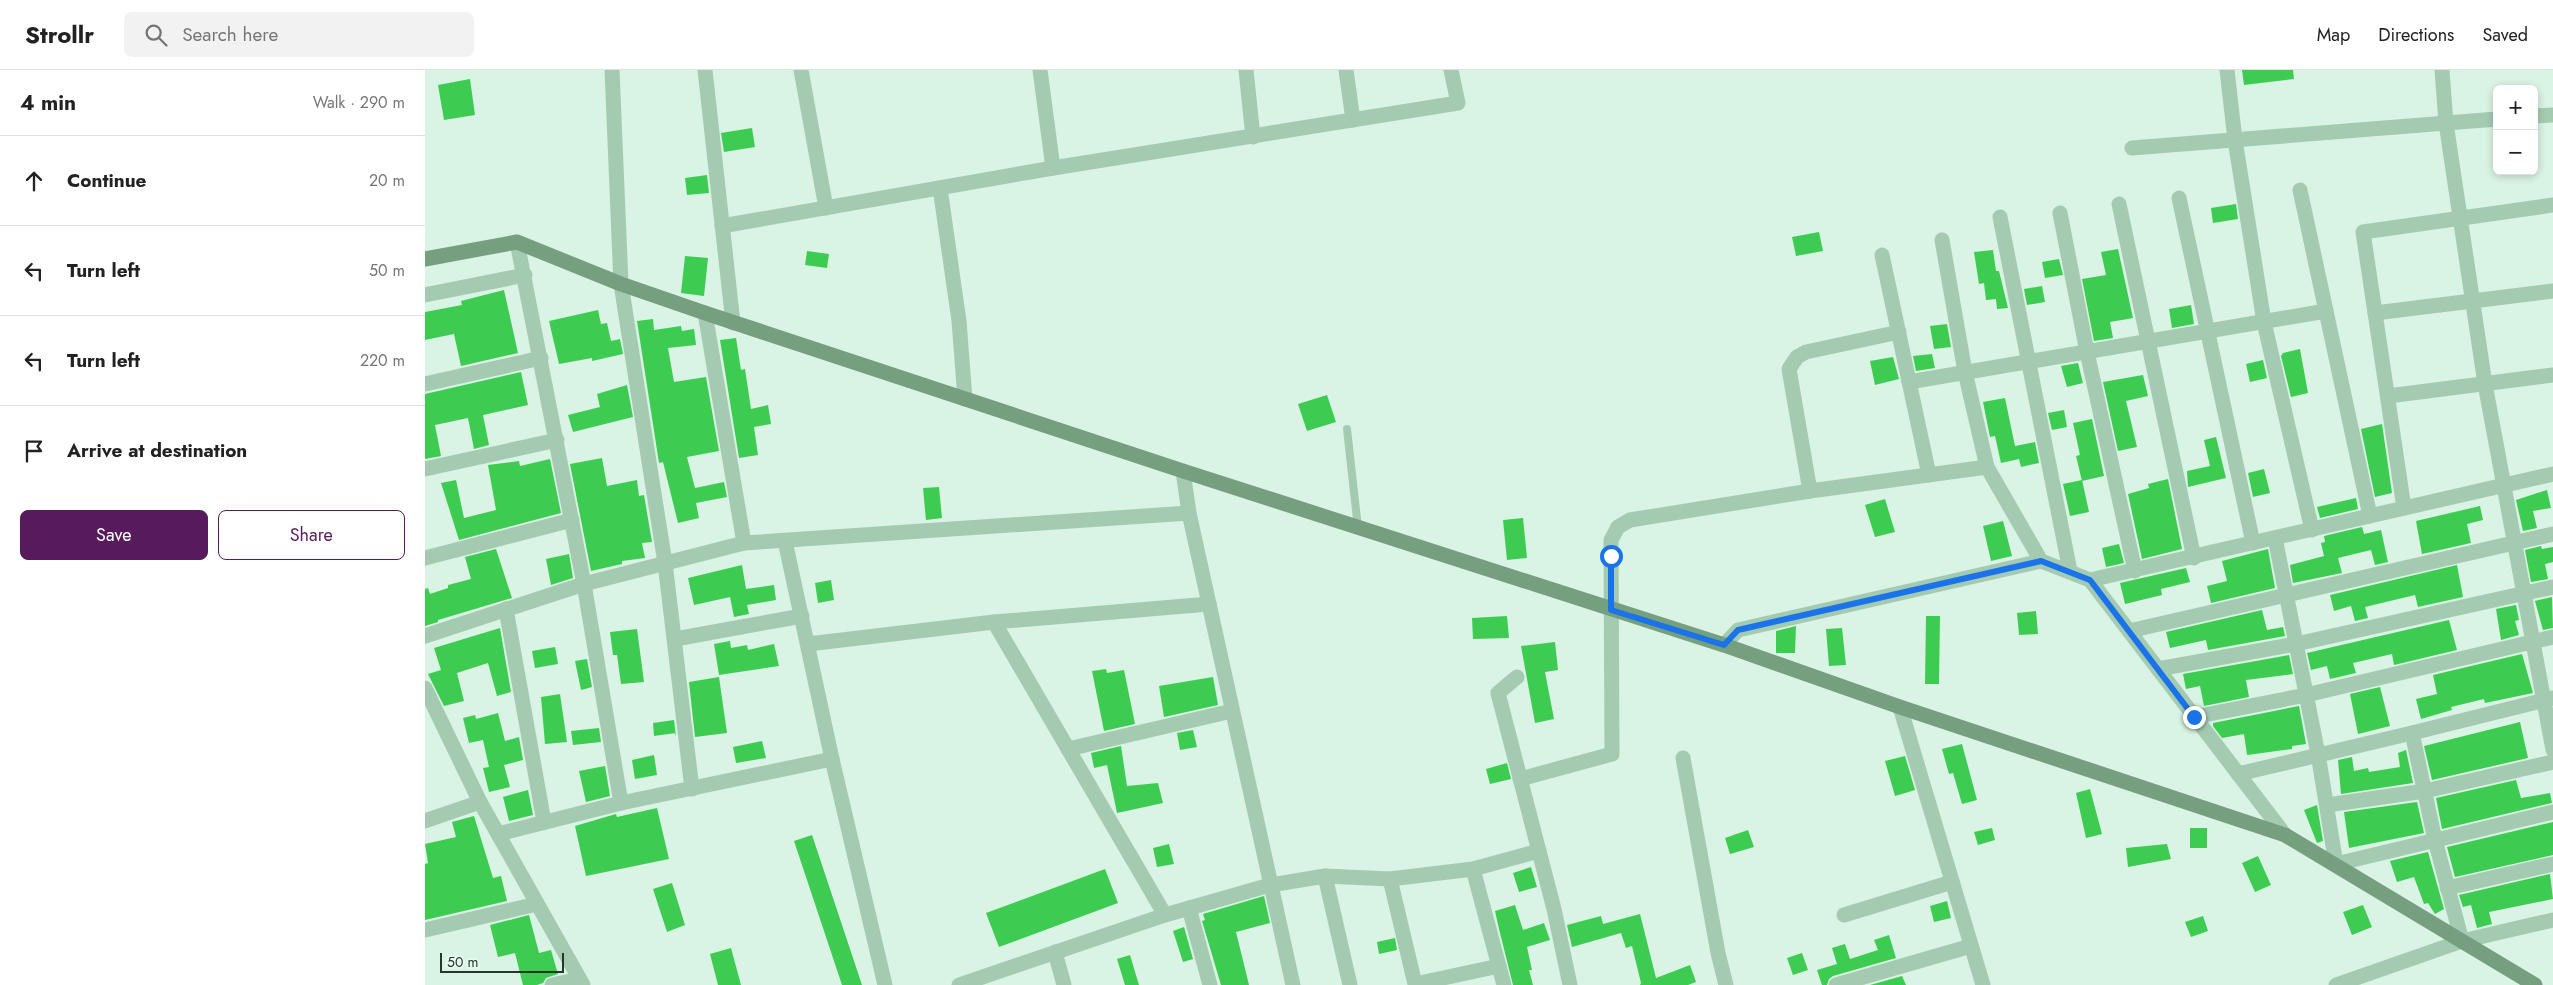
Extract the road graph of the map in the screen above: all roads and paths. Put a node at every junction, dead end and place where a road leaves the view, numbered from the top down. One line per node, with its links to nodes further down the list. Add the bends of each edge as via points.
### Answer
1 (612, 70): 34 (street)
2 (705, 70): 28 (street)
3 (801, 70): 24 (street)
4 (1040, 70): 18 (street)
5 (1246, 70): 15 (street)
6 (1346, 70): 13 (street)
7 (1451, 70): 13 (street, via 1457,103)
8 (2227, 70): 16 (street)
9 (2442, 70): 14 (street)
10 (2553, 115): 11 (street)
11 (2538, 116)
12 (2493, 119): 14 (street)
13 (1353, 120): 15 (street)
14 (2446, 123): 16 (street); 27 (street)
15 (1253, 137): 18 (street)
16 (2235, 140): 17 (street); 41 (street)
17 (2132, 148)
18 (1053, 168): 19 (street)
19 (940, 188): 24 (street); 55 (street, via 959,321)
20 (2299, 190): 38 (street)
21 (2179, 198): 43 (street)
22 (2119, 204): 45 (street)
23 (2553, 205): 27 (street)
24 (826, 208): 28 (street)
25 (2060, 213): 46 (street)
26 (2000, 217): 48 (street)
27 (2461, 218): 37 (street); 40 (street, via 2363,232)
28 (722, 226): 42 (street)
29 (1942, 240): 49 (street)
30 (517, 242): 32 (main road); 33 (street); 34 (main road)
31 (1882, 255): 44 (street)
32 (425, 259)
33 (525, 275): 36 (street); 47 (street)
34 (621, 284): 39 (main road); 80 (street)
35 (2553, 291): 37 (street)
36 (425, 295)
37 (2472, 301): 40 (street); 53 (street)
38 (2326, 311): 41 (street); 67 (street)
39 (705, 313): 42 (main road); 75 (street)
40 (2375, 313): 54 (street)
41 (2264, 322): 43 (street); 70 (street)
42 (733, 323): 55 (main road)
43 (2207, 331): 45 (street); 74 (street)
44 (1899, 332): 51 (street); 64 (street, via 1807,352 1797,357 1789,369)
45 (2148, 341): 46 (street); 78 (street)
46 (2087, 352): 48 (street); 82 (street)
47 (541, 358): 52 (street); 57 (street)
48 (2027, 362): 49 (street); 81 (street)
49 (1965, 372): 51 (street); 58 (street)
50 (2553, 376): 53 (street)
51 (1909, 382): 62 (street)
52 (425, 384)
53 (2485, 384): 54 (street); 63 (street)
54 (2387, 396): 65 (street)
55 (965, 399): 60 (main road)
56 (1347, 429): 69 (lane)
57 (557, 440): 59 (street); 68 (street)
58 (1987, 468): 62 (street); 79 (street)
59 (425, 469)
60 (1183, 471): 66 (street); 69 (main road)
61 (2553, 474): 63 (street)
62 (1929, 475): 64 (street)
63 (2502, 485): 65 (street); 76 (street)
64 (1810, 491): 90 (street, via 1630,520 1618,527 1611,540)
65 (2404, 508): 67 (street)
66 (1189, 514): 73 (street); 88 (street)
67 (2370, 516): 70 (street)
68 (572, 520): 77 (street); 84 (street)
69 (1357, 528): 90 (main road)
70 (2312, 530): 72 (street)
71 (2553, 534): 76 (street)
72 (2275, 538): 74 (street); 87 (street)
73 (785, 541): 75 (street); 91 (street)
74 (2253, 543): 78 (street)
75 (744, 544): 80 (street)
76 (2513, 544): 86 (street); 87 (street)
77 (425, 558)
78 (2194, 558): 82 (street)
79 (2041, 561): 81 (street); 100 (street, via 1738,630)
80 (665, 563): 84 (street); 96 (street)
81 (2070, 571): 83 (street)
82 (2135, 571): 83 (street)
83 (2090, 580): 93 (street)
84 (584, 584): 89 (street); 121 (street)
85 (2553, 587): 86 (street)
86 (2524, 593): 97 (street); 99 (street)
87 (2287, 595): 93 (street); 99 (street)
88 (1209, 604): 92 (street); 107 (street)
89 (505, 609): 94 (street); 125 (street)
90 (1611, 610): 100 (main road); 117 (street, via 1612,754)
91 (802, 616): 96 (street); 98 (street)
92 (994, 622): 98 (street); 110 (street)
93 (2129, 631): 101 (street)
94 (425, 636)
95 (2553, 637): 97 (street)
96 (675, 639): 118 (street)
97 (2533, 642): 104 (street); 105 (street)
98 (808, 644): 114 (street)
99 (2297, 644): 101 (street); 104 (street)
100 (1724, 645): 106 (main road)
101 (2158, 669): 108 (street)
102 (1517, 677): 117 (street, via 1498,693)
103 (425, 688): 120 (street)
104 (2306, 695): 108 (street); 112 (street)
105 (2549, 699): 109 (street); 111 (street)
106 (1900, 707): 127 (main road); 135 (street)
107 (1232, 711): 110 (street); 136 (street)
108 (2194, 717): 116 (street)
109 (2412, 733): 112 (street); 119 (street)
110 (1068, 749): 140 (street)
111 (2553, 750)
112 (2318, 754): 116 (street); 122 (street)
113 (1683, 758): 159 (street)
114 (832, 759): 118 (street); 151 (street)
115 (2553, 762): 119 (street)
116 (2238, 774): 127 (street)
117 (1520, 779): 129 (street)
118 (692, 790): 121 (street)
119 (2425, 790): 122 (street); 128 (street)
120 (480, 802): 124 (street); 126 (street)
121 (621, 803): 125 (street)
122 (2327, 805): 130 (street)
123 (2553, 812): 128 (street)
124 (425, 820)
125 (544, 822): 126 (street)
126 (498, 834): 138 (street)
127 (2285, 835): 130 (main road)
128 (2435, 840): 130 (street); 137 (street)
129 (1539, 851): 132 (street); 158 (street)
130 (2336, 864): 144 (main road)
131 (2553, 864): 137 (street)
132 (1473, 869): 134 (street); 147 (street)
133 (1325, 876): 134 (street); 136 (street); 156 (street)
134 (1390, 879): 147 (street, via 1415,984)
135 (1952, 882): 141 (street); 145 (street)
136 (1270, 885): 139 (street); 155 (street)
137 (2447, 888): 144 (street)
138 (537, 904): 143 (street); 148 (street)
139 (1189, 908): 140 (street); 154 (street)
140 (1165, 914): 146 (street)
141 (1844, 915)
142 (2553, 920): 144 (street)
143 (425, 930)
144 (2463, 941): 162 (street); 163 (main road)
145 (1971, 946): 160 (street); 161 (street)
146 (1055, 952): 149 (street); 153 (street)
147 (1499, 966): 157 (street)
148 (581, 982): 150 (street)
149 (977, 982): 152 (street)
150 (552, 985)
151 (885, 985)
152 (959, 985)
153 (1064, 985)
154 (1210, 985)
155 (1293, 985)
156 (1349, 985)
157 (1504, 985)
158 (1570, 985)
159 (1726, 985)
160 (1836, 985)
161 (1983, 985)
162 (2336, 985)
163 (2535, 985)

